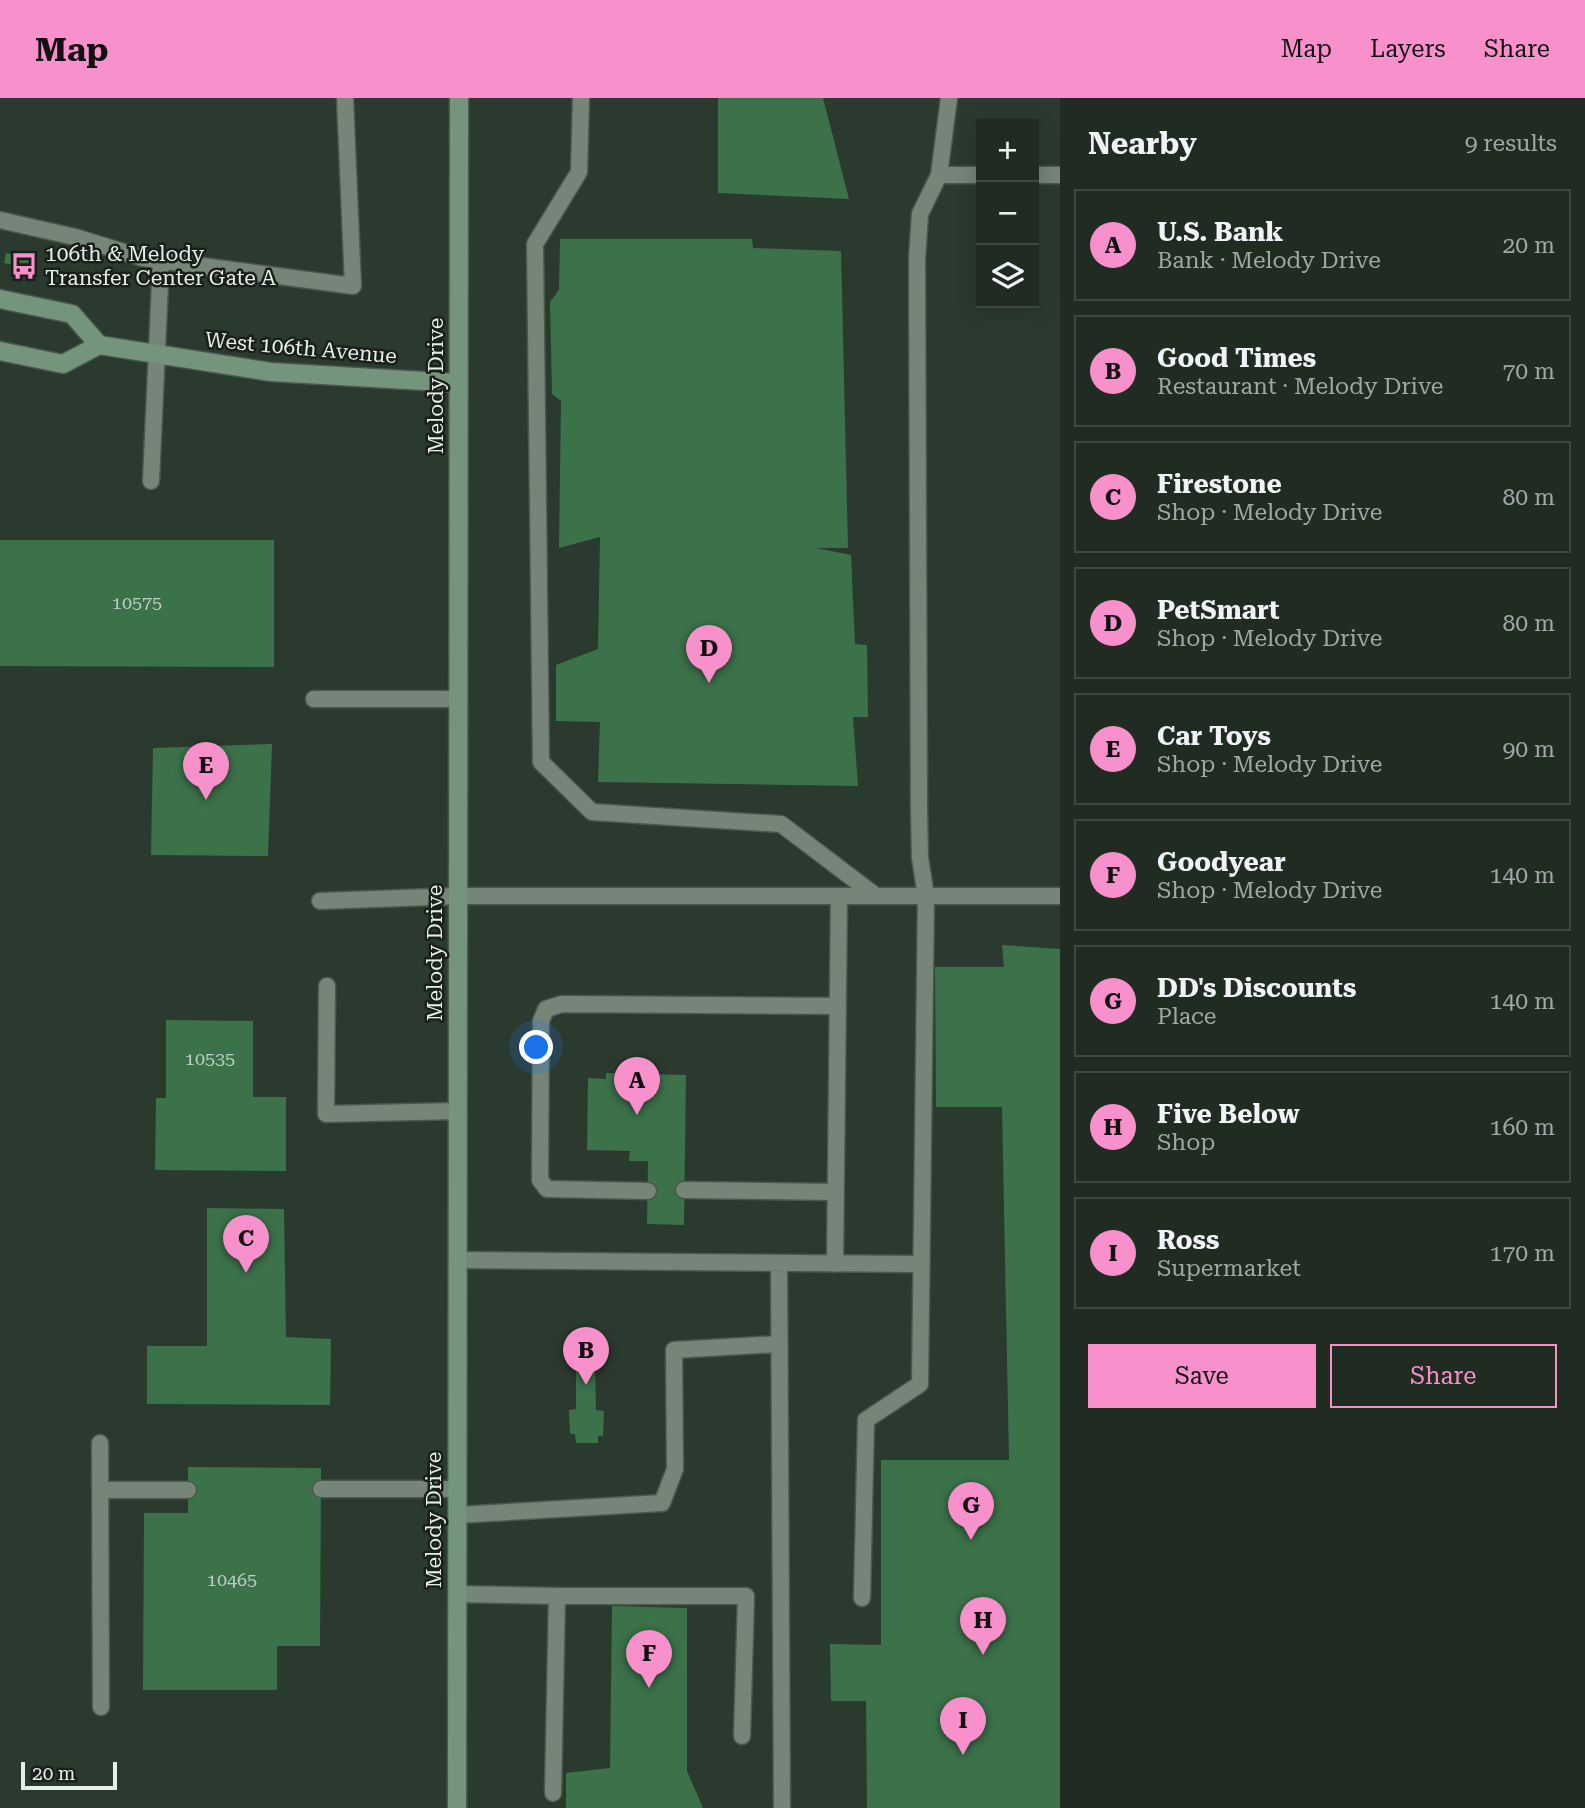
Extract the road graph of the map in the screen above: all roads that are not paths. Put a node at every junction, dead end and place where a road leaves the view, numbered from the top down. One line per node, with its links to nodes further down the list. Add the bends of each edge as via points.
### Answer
1 (345, 98): 10 (lane, via 353,286)
2 (459, 98): 15 (street, Melody Drive)
3 (581, 98): 21 (lane, via 579,172 535,244 541,762 592,812 780,824)
4 (949, 98): 5 (lane)
5 (939, 175): 6 (lane); 22 (lane, via 920,214 917,259 919,807)
6 (976, 175)
7 (1039, 175): 8 (lane)
8 (1060, 175)
9 (0, 220): 10 (lane)
10 (161, 261): 14 (lane)
11 (0, 299): 12 (street, via 72,314)
12 (99, 345): 13 (street, via 63,364); 14 (street, West 106th Avenue)
13 (0, 351)
14 (157, 356): 15 (street, West 106th Avenue, via 271,372); 16 (lane)
15 (458, 383): 18 (street, Melody Drive)
16 (151, 481)
17 (314, 699): 18 (lane)
18 (458, 699): 19 (street, Melody Drive)
19 (458, 896): 20 (lane); 24 (lane); 27 (street, Melody Drive)
20 (839, 896): 21 (lane); 26 (lane)
21 (876, 896): 22 (lane)
22 (926, 896): 23 (lane); 34 (lane)
23 (1060, 896)
24 (320, 901)
25 (327, 986): 27 (lane, via 326,1114)
26 (838, 1006): 29 (lane, via 562,1004 546,1009 541,1021 540,1180 547,1189); 30 (lane)
27 (458, 1111): 31 (street, Melody Drive)
28 (684, 1190): 30 (lane)
29 (648, 1191)
30 (836, 1192): 33 (lane)
31 (458, 1260): 32 (lane); 38 (street, Melody Drive)
32 (779, 1263): 33 (lane); 35 (lane)
33 (835, 1264): 34 (lane)
34 (920, 1264): 44 (lane, via 920,1384 866,1420)
35 (779, 1345): 41 (lane, via 674,1350 675,1469 662,1503); 49 (lane)
36 (100, 1443): 39 (lane)
37 (321, 1489): 38 (lane)
38 (457, 1489): 41 (street, Melody Drive)
39 (100, 1490): 40 (lane); 45 (lane)
40 (188, 1490)
41 (457, 1515): 42 (street, Melody Drive)
42 (457, 1594): 43 (lane); 48 (street, Melody Drive)
43 (557, 1595): 46 (lane, via 746,1595); 47 (lane)
44 (862, 1598)
45 (101, 1707)
46 (742, 1736)
47 (553, 1793)
48 (457, 1808)
49 (782, 1808)

